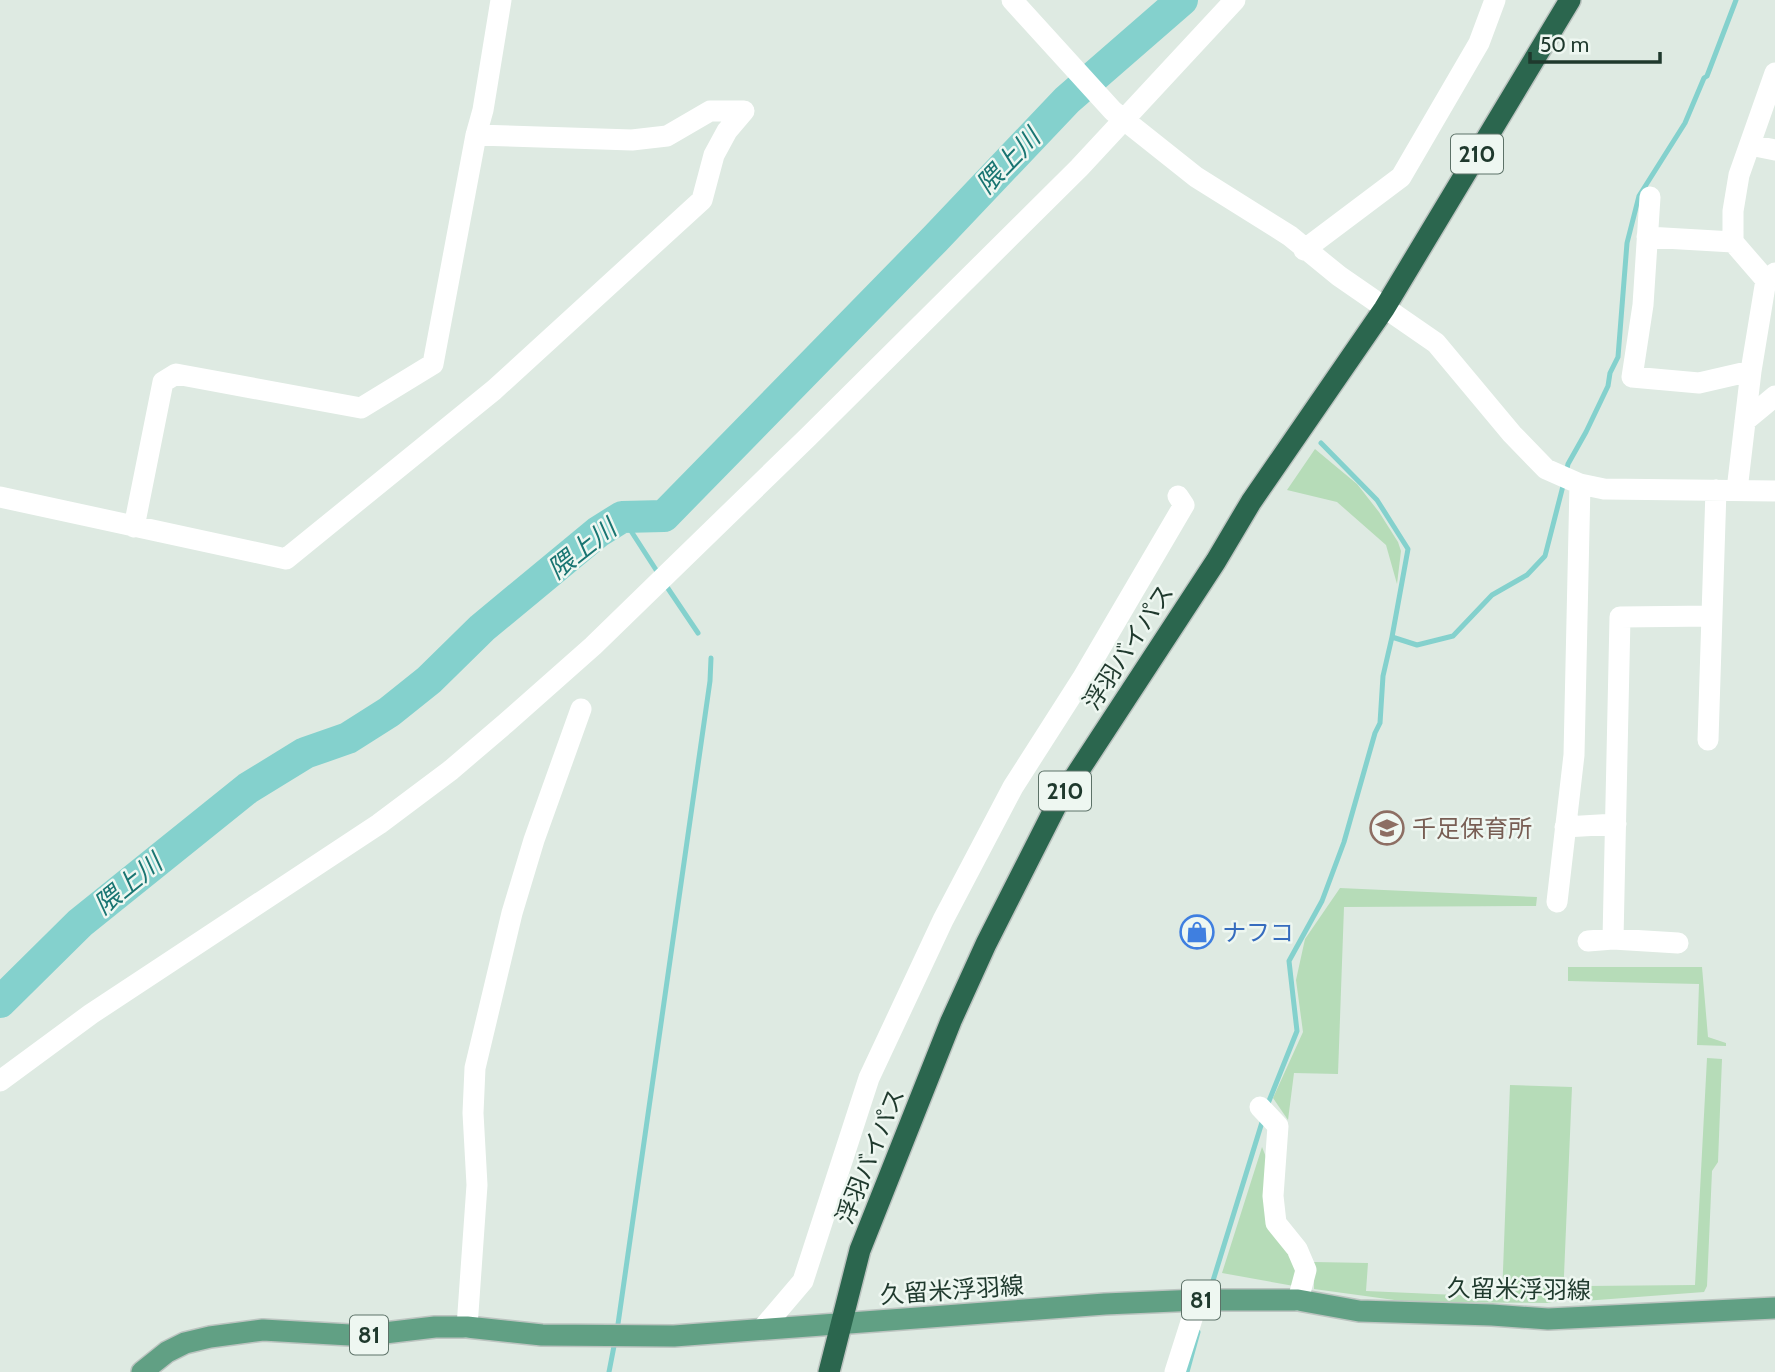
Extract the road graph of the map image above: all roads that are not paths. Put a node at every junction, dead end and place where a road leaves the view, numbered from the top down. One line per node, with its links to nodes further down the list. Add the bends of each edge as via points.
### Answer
1 (501, 0): 8 (street)
2 (1013, 0): 7 (street)
3 (1235, 0): 7 (street)
4 (1495, 0): 14 (street, via 1479,43 1401,177)
5 (1570, 0): 16 (highway, 浮羽バイパス / 210)
6 (1775, 73): 9 (street)
7 (1118, 115): 14 (street, via 1196,177 1281,230); 35 (street, via 1070,177 720,524 593,646 460,762 379,824 91,1014)
8 (476, 135): 25 (street, via 433,364 361,408 176,374 163,382); 25 (street, via 632,140 667,136 710,111 744,111 714,155 702,200 494,390 286,559)
9 (1750, 145): 10 (street); 13 (street, via 1739,175)
10 (1775, 150)
11 (1650, 197): 12 (street)
12 (1647, 237): 13 (street); 17 (street, via 1632,377 1699,383)
13 (1733, 242): 15 (street)
14 (1304, 250): 16 (street)
15 (1771, 276): 17 (street)
16 (1384, 309): 20 (street, via 1436,343 1546,469); 40 (highway, 浮羽バイパス / 210, via 1251,502 1057,804 951,1021 860,1250)
17 (1751, 371): 19 (street)
18 (1775, 396): 19 (street)
19 (1745, 421): 21 (street)
20 (1580, 484): 21 (street, via 1622,490); 30 (street, via 1574,755)
21 (1727, 490): 22 (street); 26 (street)
22 (1775, 491)
23 (1178, 496): 42 (street, via 1184,505 1013,787 943,920 869,1078 803,1282)
24 (0, 497): 25 (street)
25 (134, 527)
26 (1712, 616): 28 (street); 29 (street, via 1620,617)
27 (581, 709): 41 (street, via 512,913 475,1068 477,1196)
28 (1708, 740)
29 (1616, 824): 30 (street); 32 (street)
30 (1565, 827): 31 (street)
31 (1556, 902)
32 (1613, 939): 33 (street); 34 (street)
33 (1588, 941)
34 (1678, 943)
35 (0, 1081)
36 (1266, 1113): 38 (street, via 1278,1126 1273,1196 1276,1223 1297,1249 1306,1270)
37 (1198, 1300): 38 (main road, 久留米浮羽線 / 81); 40 (main road, 久留米浮羽線 / 81); 45 (street)
38 (1298, 1300): 39 (main road, 久留米浮羽線 / 81, via 1359,1311 1548,1319)
39 (1775, 1308)
40 (842, 1324): 42 (main road, 久留米浮羽線 / 81); 44 (highway, 浮羽バイパス / 210)
41 (467, 1327): 42 (main road, 久留米浮羽線 / 81, via 605,1336); 43 (main road, 久留米浮羽線 / 81, via 376,1335 290,1330 235,1333 185,1343)
42 (763, 1328)
43 (148, 1370)
44 (829, 1372)
45 (1175, 1372)

